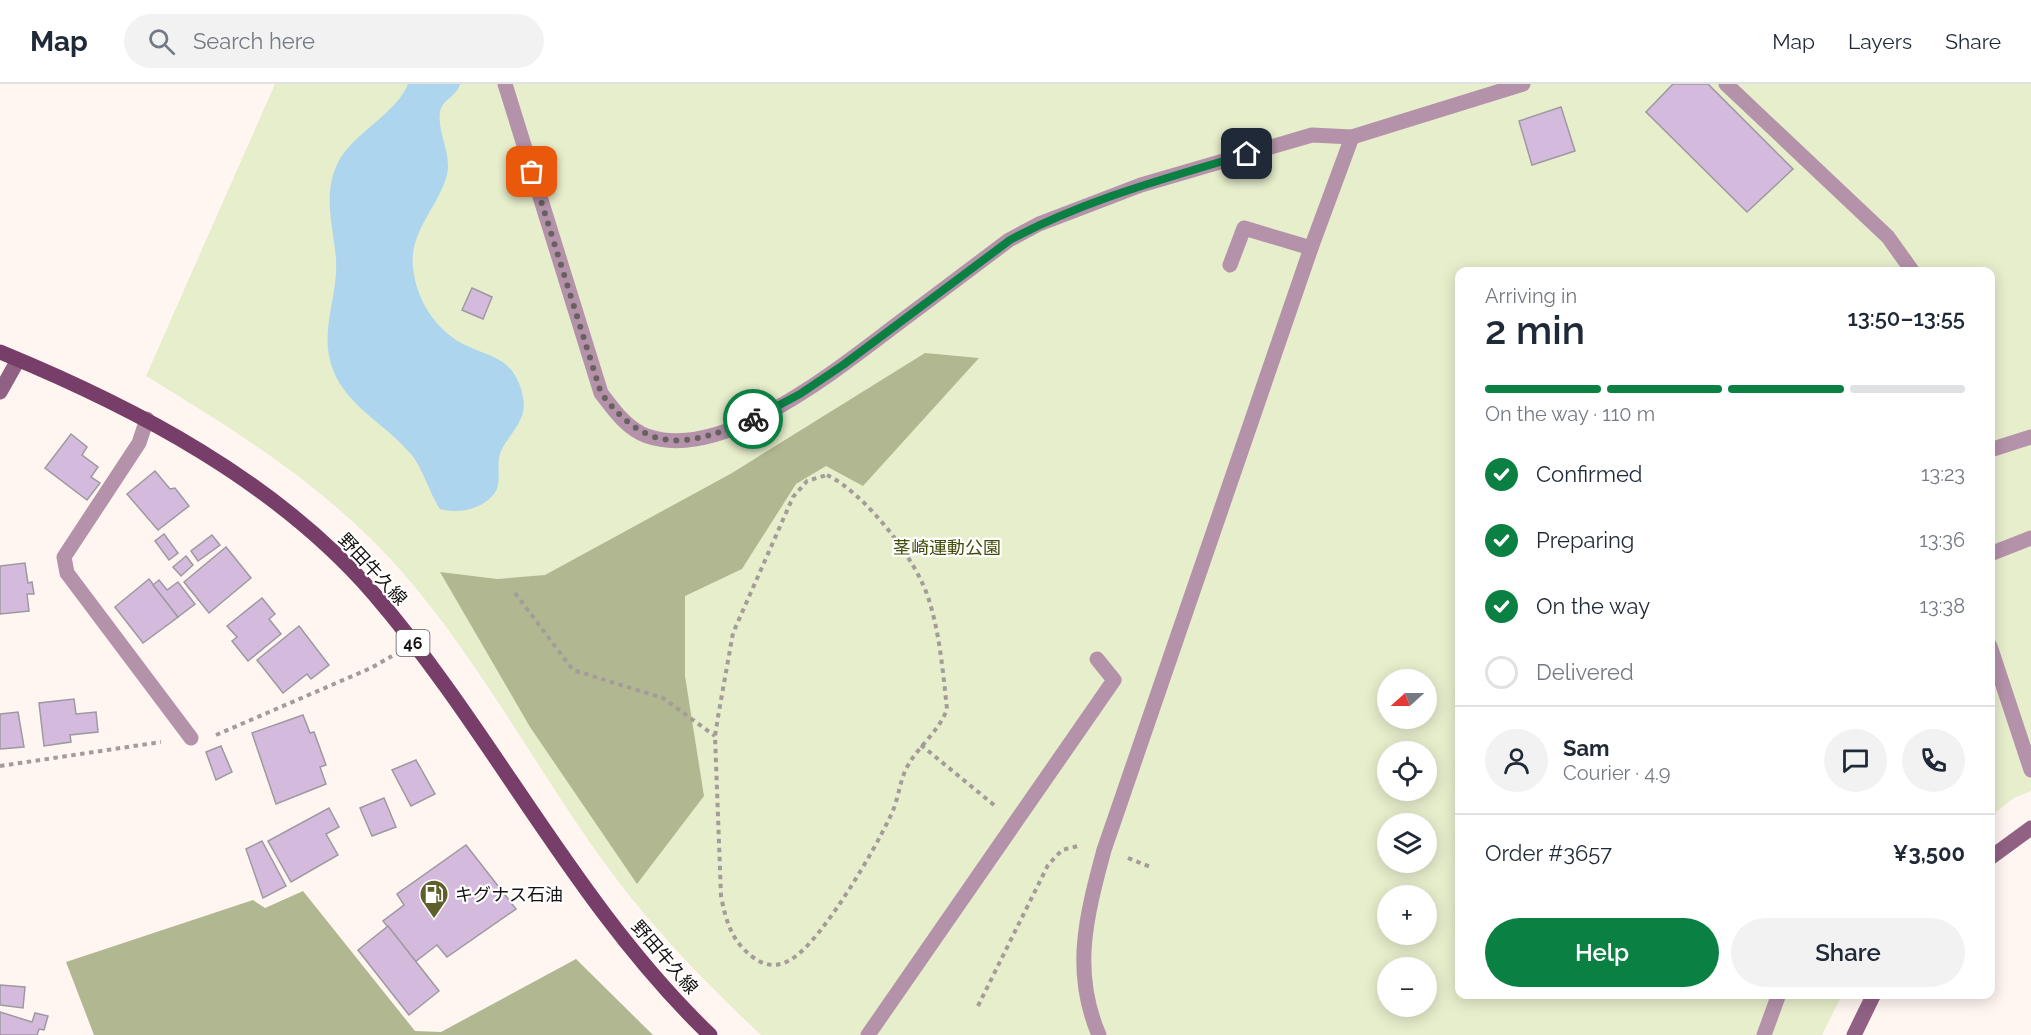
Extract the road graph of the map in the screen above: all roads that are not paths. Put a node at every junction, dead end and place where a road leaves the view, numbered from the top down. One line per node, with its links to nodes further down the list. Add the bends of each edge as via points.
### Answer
1 (505, 84): 4 (street, via 601,393 619,416 646,436 685,442 716,435 800,394 1010,240 1039,224 1141,185 1312,135)
2 (1523, 84): 4 (street)
3 (1726, 84): 7 (street, via 1888,237)
4 (1352, 137): 5 (street)
5 (1311, 248): 6 (street, via 1244,228); 26 (street, via 1104,850 1085,924 1086,1002)
6 (1230, 265)
7 (1909, 267)
8 (0, 352): 9 (main road, 野田牛久線 / 46)
9 (18, 360): 10 (street); 11 (main road, 野田牛久線 / 46)
10 (0, 392)
11 (147, 419): 18 (street, via 139,442 64,557 67,573); 24 (main road, 野田牛久線 / 46, via 235,474 311,531 372,592 426,661 574,876 634,954)
12 (2031, 437): 13 (street)
13 (1995, 448)
14 (2031, 538): 15 (street)
15 (1995, 552)
16 (1097, 659): 25 (street, via 1114,680)
17 (1995, 661): 19 (street)
18 (191, 738)
19 (2031, 770)
20 (2031, 828): 21 (street)
21 (1995, 854)
22 (1777, 999): 27 (street)
23 (1872, 999): 28 (street)
24 (710, 1035)
25 (868, 1035)
26 (1099, 1035)
27 (1764, 1035)
28 (1854, 1035)

